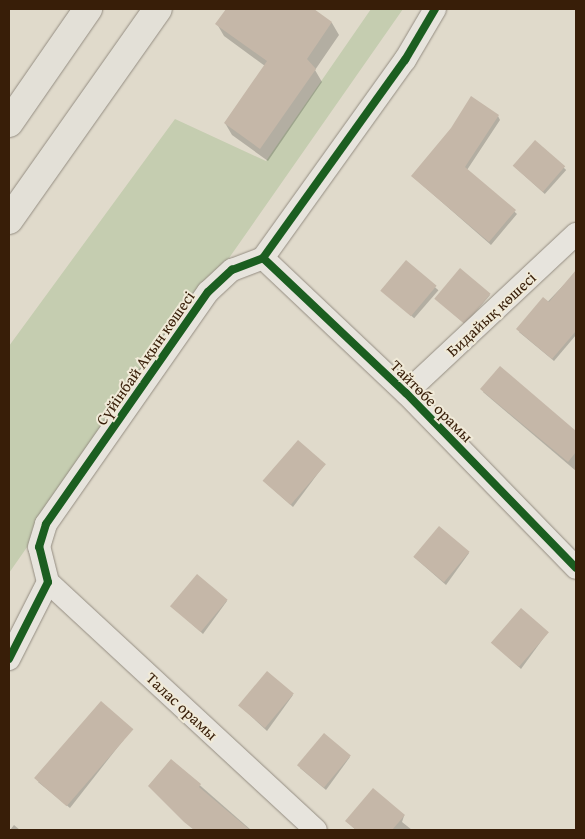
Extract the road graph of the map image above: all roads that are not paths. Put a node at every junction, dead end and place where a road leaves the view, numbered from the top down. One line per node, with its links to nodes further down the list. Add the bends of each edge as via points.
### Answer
1 (88, 9): 4 (main road)
2 (158, 9): 5 (main road)
3 (434, 9): 7 (street, via 405,60)
4 (9, 123)
5 (9, 220)
6 (576, 234): 8 (street, Бидайық көшесі)
7 (263, 258): 8 (street, Тайтөбе орамы); 10 (street, Сүйінбай Ақын көшесі, via 232,270 208,292 46,524 39,547)
8 (406, 393): 9 (street, Тайтөбе орамы)
9 (576, 568)
10 (48, 582): 11 (street); 12 (street, Талас орамы)
11 (9, 659)
12 (316, 830)

